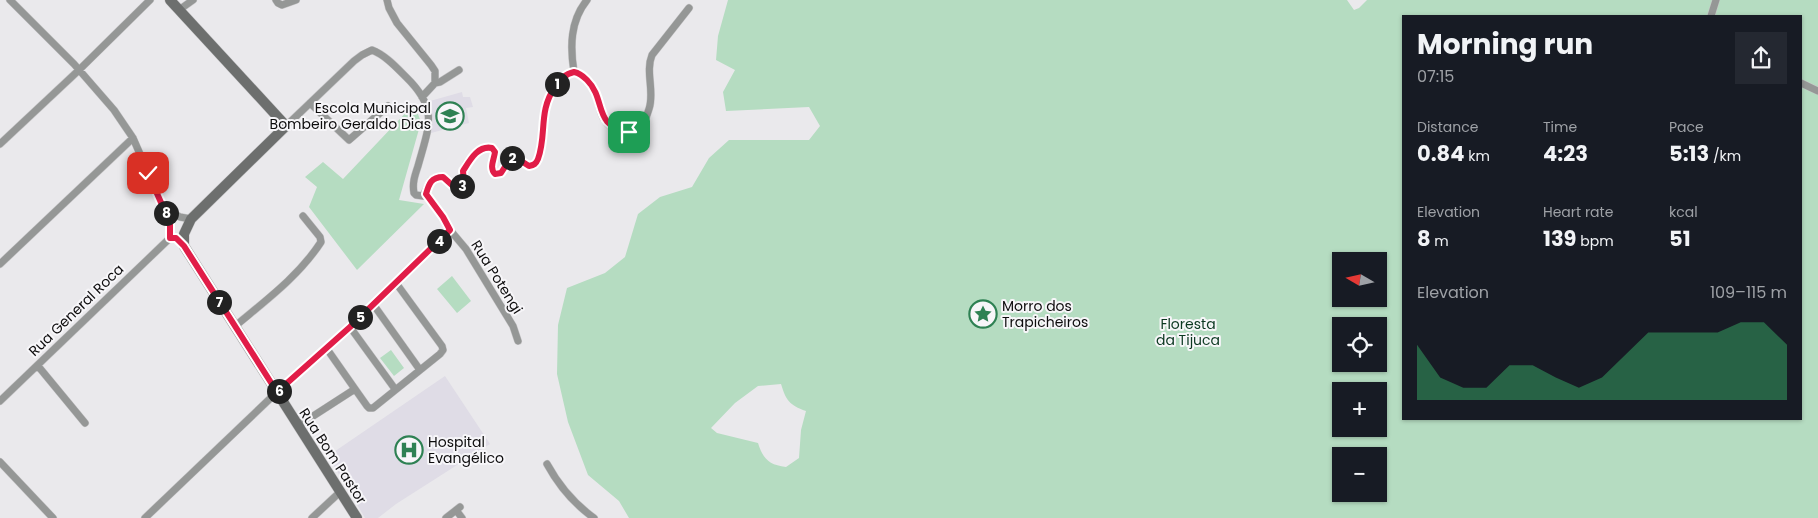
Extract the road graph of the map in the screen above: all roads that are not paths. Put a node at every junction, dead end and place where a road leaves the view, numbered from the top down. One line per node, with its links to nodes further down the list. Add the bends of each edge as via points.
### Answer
1 (10, 0): 13 (street)
2 (150, 0): 13 (street)
3 (170, 0): 11 (street)
4 (193, 0): 11 (street)
5 (276, 0): 6 (street, via 282,5)
6 (296, 0)
7 (387, 0): 16 (street, via 397,23 431,65)
8 (587, 0): 15 (street, via 573,31)
9 (1716, 0): 12 (street)
10 (688, 8): 15 (street, via 652,55 651,102 642,125 636,130 620,131 611,126 603,118 594,89 583,76)
11 (179, 10): 22 (street)
12 (1711, 15)
13 (80, 70): 23 (street); 24 (street)
14 (459, 70): 16 (street)
15 (574, 72): 25 (street, via 565,76 552,92 535,164 529,166 518,159 510,159 501,173 495,174 492,170 495,152 484,147 463,171 462,186 455,187 443,177 435,178 429,183)
16 (434, 83): 19 (street)
17 (1802, 83): 18 (street)
18 (1818, 90)
19 (422, 97): 20 (street, via 397,68 372,50 354,61); 25 (street, Rua Potengi, via 429,112 429,122 413,187 416,195)
20 (310, 103): 21 (street, via 349,140); 22 (street)
21 (388, 106)
22 (286, 126): 28 (street)
23 (133, 138): 26 (street); 32 (street)
24 (0, 144)
25 (426, 194): 29 (street, Rua Potengi)
26 (164, 208): 28 (street); 30 (street, via 170,223)
27 (303, 216): 35 (street, via 321,242 297,273)
28 (191, 219): 31 (street, via 184,234)
29 (450, 230): 33 (street); 37 (street, Rua Potengi, via 472,258 513,326)
30 (170, 238): 31 (street, Rua Bom Pastor, via 176,238); 39 (street, Rua General Roca)
31 (184, 246): 35 (street, Rua Bom Pastor)
32 (0, 264)
33 (396, 283): 34 (street); 40 (street, via 442,346 440,354)
34 (373, 304): 36 (street); 40 (street)
35 (234, 327): 43 (street, Rua Bom Pastor)
36 (350, 327): 38 (street); 42 (street)
37 (518, 341)
38 (327, 349): 41 (street); 43 (street)
39 (38, 366): 44 (street, Rua General Roca); 45 (street)
40 (420, 370): 42 (street)
41 (355, 389): 42 (street, via 372,408); 46 (street)
42 (395, 389)
43 (277, 392): 46 (street, Rua Bom Pastor); 51 (street)
44 (0, 401)
45 (85, 423)
46 (297, 425): 49 (street, Rua Bom Pastor)
47 (0, 462): 50 (street)
48 (546, 464): 56 (street, via 574,503)
49 (340, 492): 52 (street); 53 (street, Rua Bom Pastor)
50 (53, 518)
51 (145, 518)
52 (312, 518)
53 (357, 518)
54 (446, 518): 55 (street, via 458,508)
55 (462, 518)
56 (594, 518)

